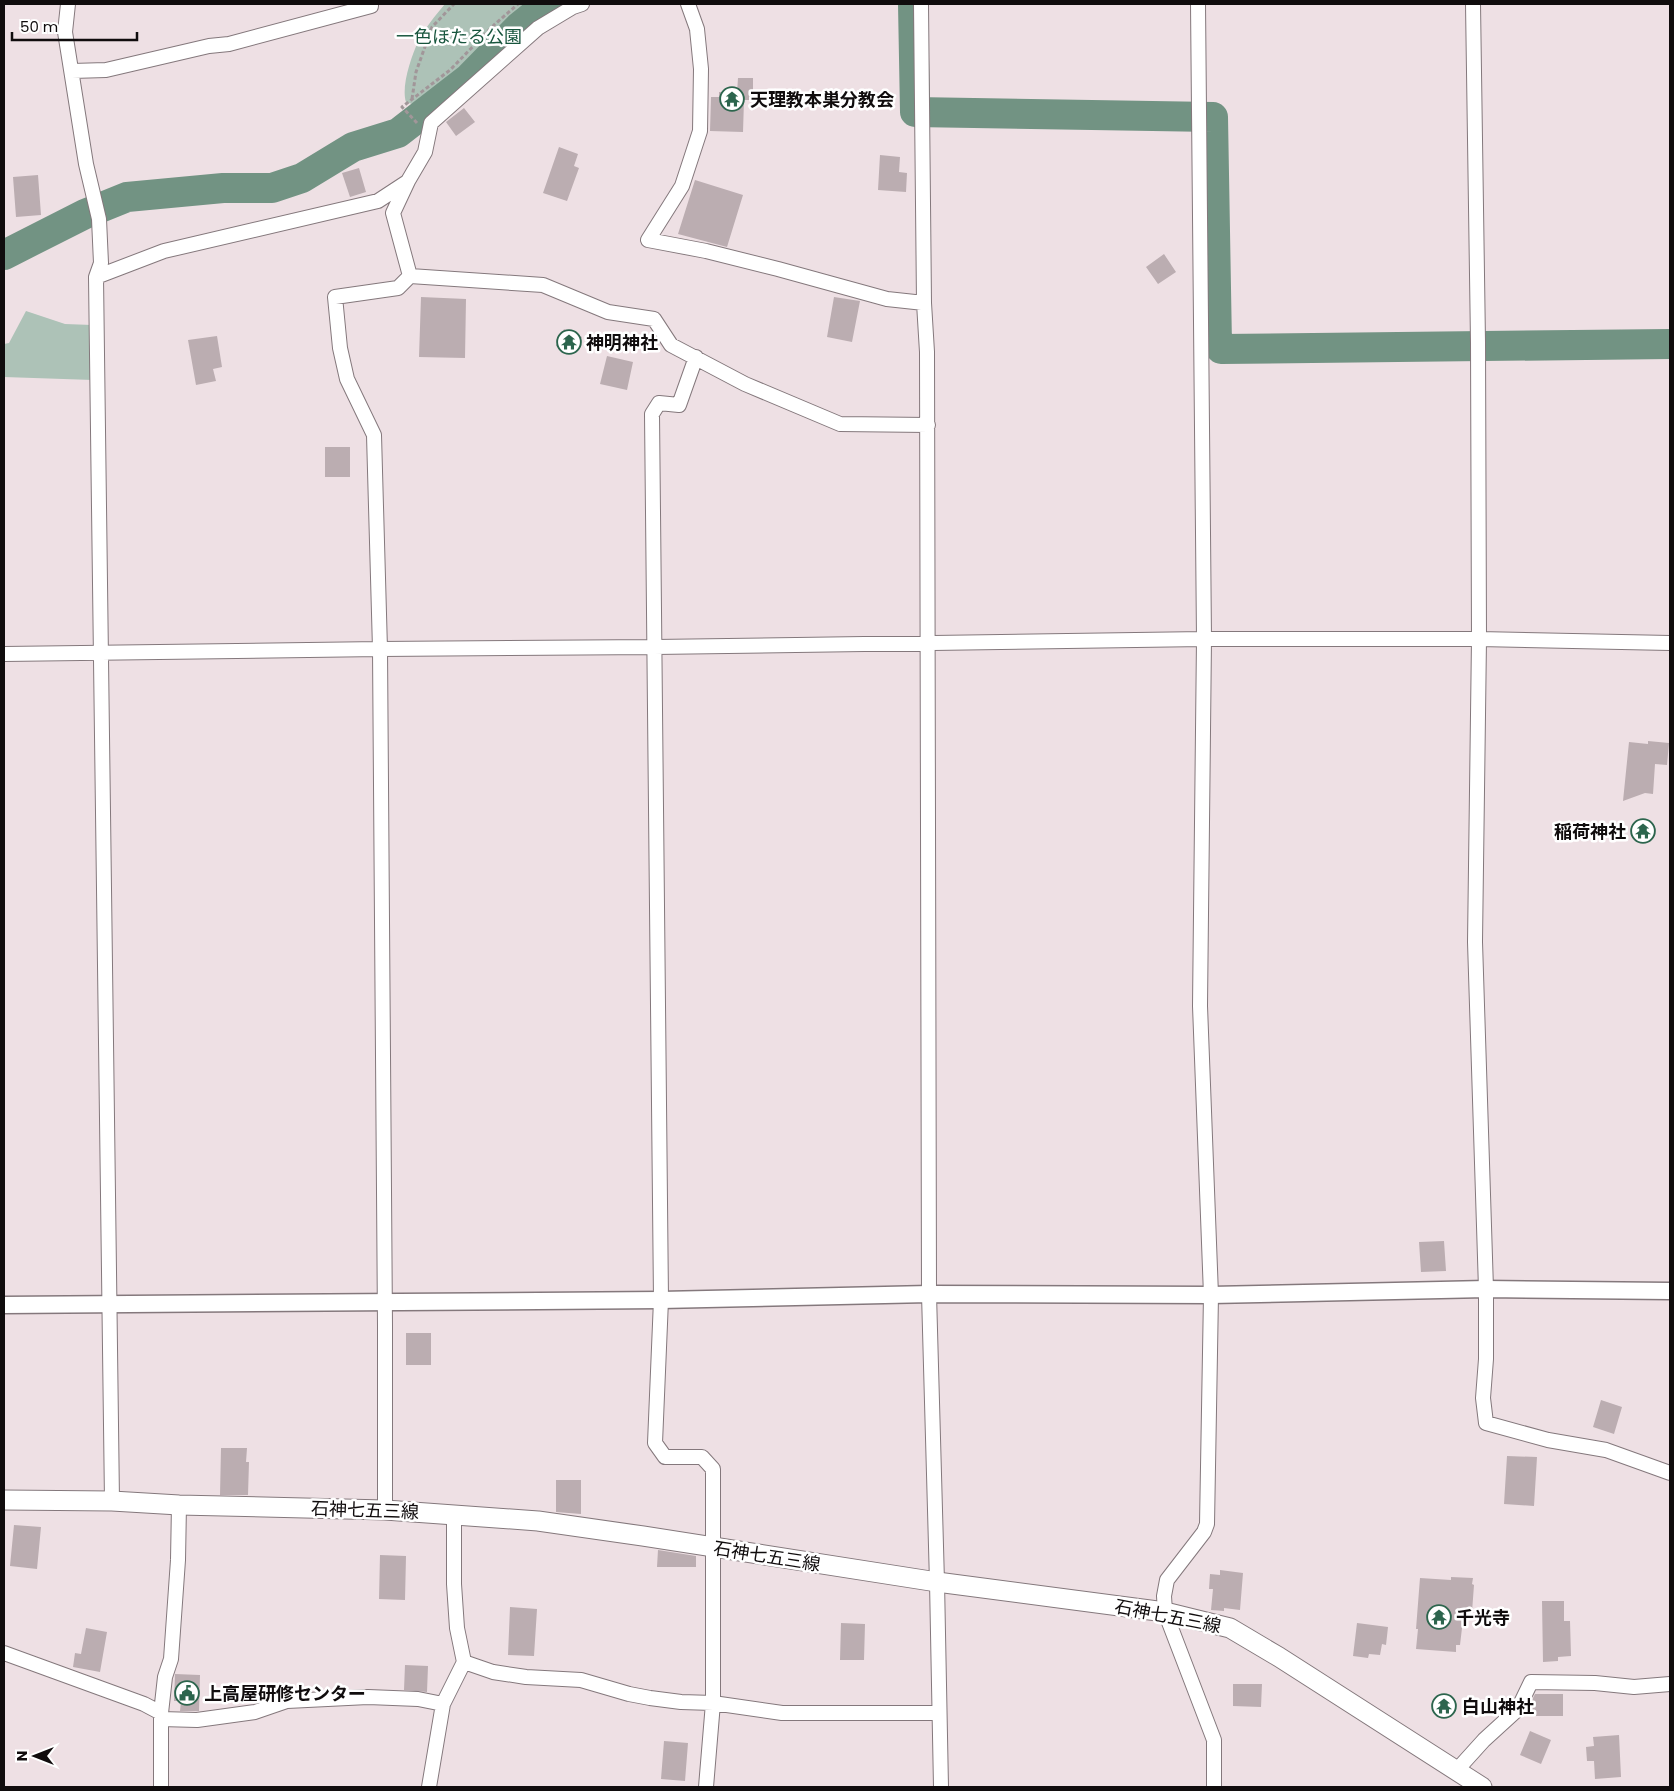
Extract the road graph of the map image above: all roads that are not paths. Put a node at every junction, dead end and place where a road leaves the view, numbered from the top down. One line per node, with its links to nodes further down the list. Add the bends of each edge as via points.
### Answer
1 (68, 4): 8 (street, via 65,32)
2 (371, 4): 8 (street, via 320,21 228,44 106,70)
3 (582, 4): 9 (street, via 538,28 431,123 425,152)
4 (688, 4): 12 (street, via 697,29 700,131 682,186 648,240 706,251 887,299)
5 (921, 4): 12 (street)
6 (1198, 4): 15 (street)
7 (1473, 4): 16 (street)
8 (72, 71): 11 (street, via 86,164 99,219 101,263)
9 (408, 181): 10 (street, via 393,213); 11 (street, via 378,201 164,251)
10 (410, 276): 13 (street, via 543,285 608,312 654,319 671,345); 20 (street, via 398,288 335,298 347,379 374,435)
11 (96, 277): 21 (street)
12 (924, 303): 14 (street)
13 (696, 357): 14 (street, via 745,384 840,424); 19 (street, via 679,405 659,403 652,414)
14 (928, 425): 17 (street)
15 (1204, 639): 16 (street); 17 (street); 26 (street, via 1200,1006)
16 (1479, 639): 18 (street); 23 (street, via 1475,942)
17 (928, 642): 19 (street); 25 (street)
18 (1670, 644)
19 (655, 647): 20 (street); 27 (street)
20 (380, 649): 21 (street); 28 (street)
21 (100, 651): 22 (street); 29 (street)
22 (4, 654)
23 (1486, 1289): 24 (street); 26 (street); 31 (street, via 1483,1398 1486,1423 1548,1440 1606,1450)
24 (1670, 1291)
25 (929, 1294): 26 (street); 27 (street); 38 (street)
26 (1211, 1295): 39 (street, via 1207,1524 1167,1580)
27 (661, 1300): 28 (street); 37 (street, via 655,1443 665,1457 702,1458 713,1469)
28 (385, 1302): 29 (street); 35 (street)
29 (110, 1304): 30 (street); 33 (street)
30 (4, 1305)
31 (1670, 1473)
32 (4, 1500): 33 (main road, 石神七五三線)
33 (112, 1501): 34 (main road, 石神七五三線)
34 (179, 1505): 35 (main road, 石神七五三線); 46 (street, via 171,1659 165,1677)
35 (385, 1510): 36 (main road, 石神七五三線)
36 (454, 1514): 37 (main road, 石神七五三線, via 538,1521); 41 (street, via 454,1584 457,1628)
37 (714, 1547): 38 (main road, 石神七五三線); 43 (street)
38 (937, 1582): 39 (main road, 石神七五三線); 45 (street)
39 (1165, 1612): 47 (main road, 石神七五三線, via 1230,1628); 52 (street, via 1214,1740)
40 (4, 1653): 46 (street, via 144,1704)
41 (464, 1662): 43 (street, via 493,1672 581,1680 650,1698); 44 (street)
42 (1670, 1684): 47 (street, via 1634,1686 1530,1682 1518,1709)
43 (713, 1703): 45 (street, via 782,1713); 50 (street)
44 (443, 1704): 46 (street, via 368,1697 341,1698 287,1701 256,1712 197,1720); 49 (street)
45 (939, 1713): 51 (street)
46 (161, 1716): 48 (street)
47 (1456, 1771): 53 (main road, 石神七五三線)
48 (161, 1787)
49 (429, 1787)
50 (706, 1787)
51 (941, 1787)
52 (1214, 1787)
53 (1482, 1787)

